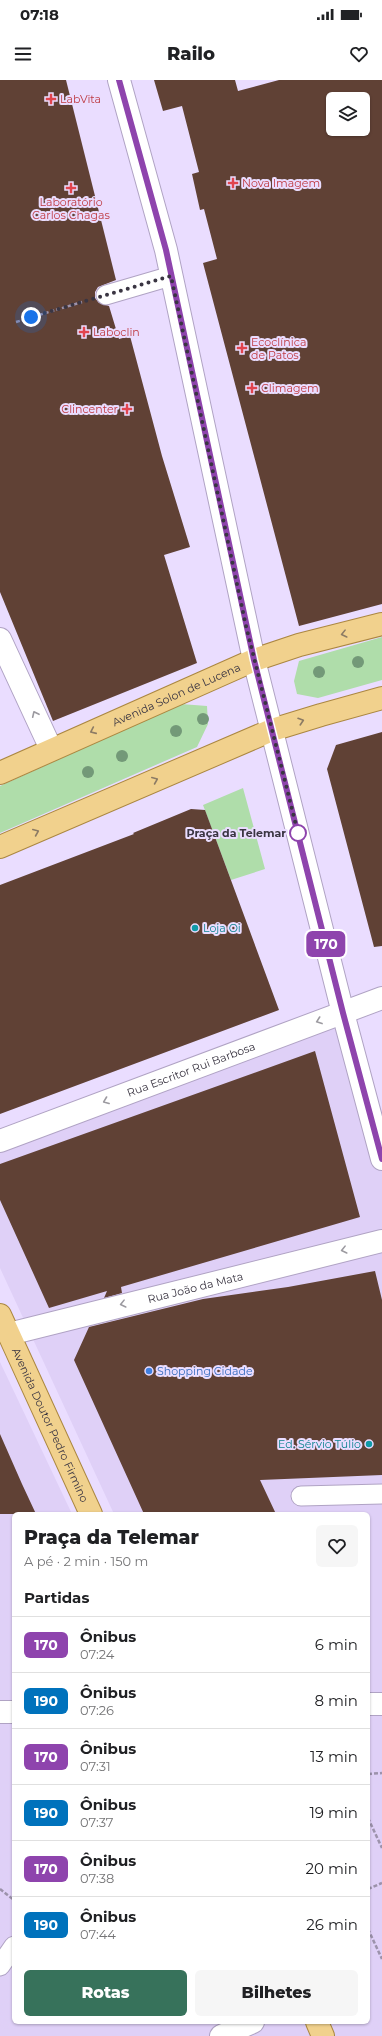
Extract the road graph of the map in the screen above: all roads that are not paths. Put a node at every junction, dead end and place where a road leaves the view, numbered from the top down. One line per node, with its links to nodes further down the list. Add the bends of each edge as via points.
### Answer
1 (119, 80): 2 (street)
2 (171, 276): 3 (lane); 6 (street)
3 (106, 295)
4 (382, 624): 6 (main road, Avenida Solon de Lucena, one-way to 6, via 299,645)
5 (0, 639): 9 (street, one-way to 5)
6 (254, 660): 8 (street); 9 (main road, Avenida Solon de Lucena, one-way to 9)
7 (382, 698): 8 (main road, one-way to 7)
8 (272, 730): 11 (main road, one-way to 8); 13 (street)
9 (51, 749): 10 (main road, Avenida Solon de Lucena)
10 (0, 773)
11 (0, 848)
12 (382, 998): 13 (street, Rua Escritor Rui Barbosa)
13 (343, 1013): 14 (street, Rua Escritor Rui Barbosa, one-way to 14); 15 (street)
14 (0, 1141)
15 (382, 1159)
16 (382, 1240): 17 (street, Rua João da Mata, one-way to 17)
17 (4, 1324): 20 (main road, Avenida Doutor Pedro Firmino)
18 (382, 1494): 19 (lane)
19 (301, 1496)
20 (90, 1512)
21 (370, 1704): 22 (street)
22 (382, 1704)
23 (0, 1712): 24 (street)
24 (12, 1712)
25 (12, 1949): 26 (lane)
26 (0, 1966)
27 (248, 2024): 29 (street)
28 (318, 2024): 30 (main road)
29 (221, 2036)
30 (323, 2036)

